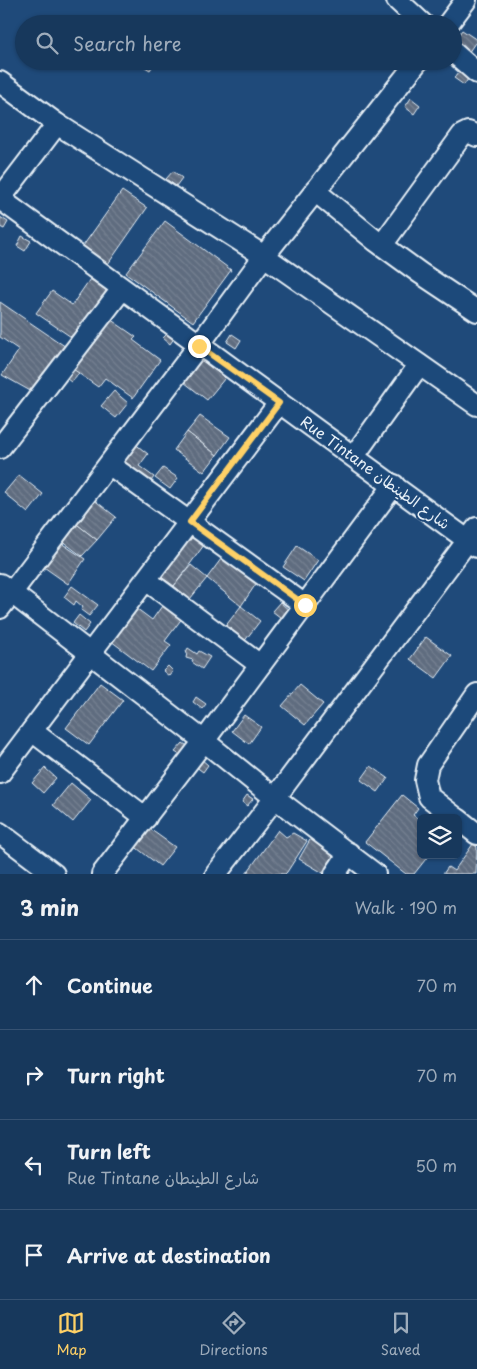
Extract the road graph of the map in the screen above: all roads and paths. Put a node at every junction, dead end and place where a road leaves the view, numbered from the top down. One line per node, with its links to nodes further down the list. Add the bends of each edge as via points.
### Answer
1 (397, 0): 3 (street)
2 (466, 0): 4 (street)
3 (413, 15)
4 (455, 15)
5 (462, 60): 7 (street)
6 (411, 70): 11 (street)
7 (477, 73)
8 (0, 82): 9 (street)
9 (57, 124): 12 (street); 14 (street)
10 (477, 136): 13 (street, via 468,132 462,135)
11 (315, 191): 13 (street); 14 (street)
12 (0, 199): 15 (street, Rue Tintane شارع الطينطان)
13 (382, 245): 16 (street)
14 (264, 256): 17 (street); 18 (street)
15 (122, 289): 17 (street, Rue Tintane شارع الطينطان); 21 (street)
16 (477, 311)
17 (199, 346): 19 (street, Rue Tintane شارع الطينطان); 23 (street)
18 (419, 365): 20 (street); 22 (street)
19 (279, 403): 22 (street, Rue Tintane شارع الطينطان); 25 (street)
20 (477, 405)
21 (0, 448)
22 (354, 456): 24 (street, Rue Tintane شارع الطينطان)
23 (110, 465): 25 (street); 28 (street)
24 (394, 486): 26 (street, Rue Tintane شارع الطينطان); 29 (street)
25 (190, 522): 27 (street); 29 (street)
26 (474, 538): 36 (street)
27 (146, 580): 30 (street); 31 (street)
28 (4, 595): 30 (street)
29 (305, 605): 31 (street)
30 (90, 654): 33 (street); 34 (street)
31 (260, 665): 34 (street)
32 (477, 694): 37 (street, via 428,766 425,780 429,797)
33 (32, 732): 35 (street); 38 (street)
34 (204, 741): 36 (street); 38 (street)
35 (0, 773)
36 (275, 798): 42 (street); 45 (street)
37 (451, 814)
38 (146, 818): 44 (street)
39 (462, 823): 41 (street)
40 (0, 833): 43 (street)
41 (477, 834)
42 (349, 853): 46 (street); 47 (street)
43 (54, 874)
44 (102, 874)
45 (216, 874)
46 (334, 874)
47 (376, 874)

